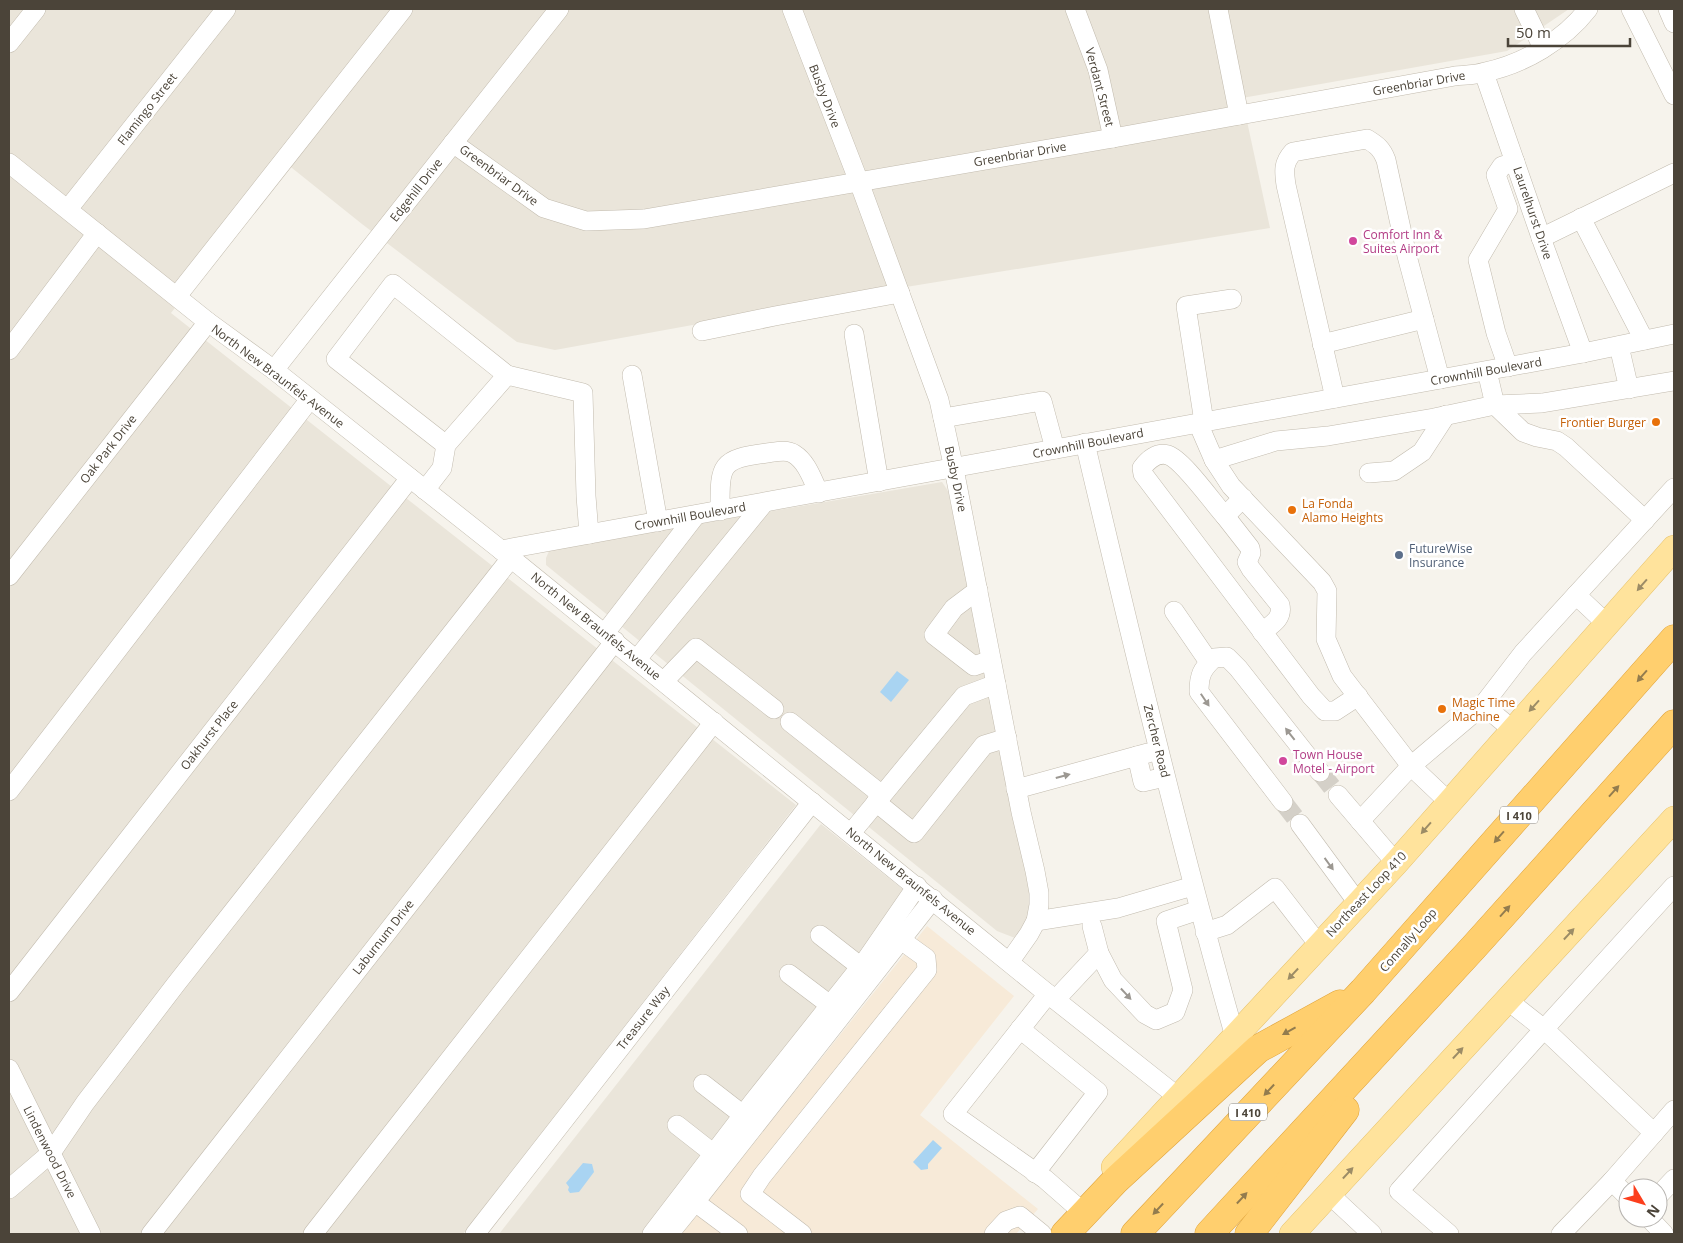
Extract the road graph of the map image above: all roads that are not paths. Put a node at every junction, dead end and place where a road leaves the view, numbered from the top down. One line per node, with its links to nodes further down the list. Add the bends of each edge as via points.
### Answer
1 (36, 9): 13 (street)
2 (226, 9): 24 (street, Flamingo Street)
3 (403, 9): 29 (street)
4 (559, 9): 19 (street, Edgehill Drive)
5 (792, 9): 23 (street, Busby Drive)
6 (1075, 9): 18 (street, Verdant Street, via 1098,70)
7 (1218, 9): 17 (street)
8 (1524, 9): 14 (street)
9 (1588, 9): 14 (street, Greenbriar Drive)
10 (1632, 9): 16 (street)
11 (1668, 9): 12 (street)
12 (1674, 23)
13 (9, 43)
14 (1544, 48): 15 (street, Greenbriar Drive)
15 (1484, 73): 17 (street, Greenbriar Drive); 20 (street, Laurelhurst Drive)
16 (1674, 95)
17 (1239, 115): 18 (street, Greenbriar Drive)
18 (1113, 138): 23 (street, Greenbriar Drive)
19 (454, 143): 23 (street, Greenbriar Drive, via 544,208 586,221 644,219); 42 (street, Edgehill Drive)
20 (1515, 162): 27 (street, Laurelhurst Drive); 41 (street, via 1502,166 1496,175 1508,209 1478,260 1496,333)
21 (9, 163): 24 (street, North New Braunfels Avenue)
22 (1674, 173): 25 (street)
23 (859, 182): 28 (street, Busby Drive)
24 (68, 209): 26 (street, North New Braunfels Avenue)
25 (1581, 218): 27 (street); 36 (street)
26 (97, 233): 29 (street, North New Braunfels Avenue); 39 (street)
27 (1541, 238): 40 (street, Laurelhurst Drive)
28 (900, 293): 33 (street); 53 (street, Busby Drive)
29 (177, 296): 32 (street, North New Braunfels Avenue)
30 (1232, 299): 54 (street, via 1186,306)
31 (1424, 319): 37 (street); 37 (street, via 1383,151 1367,139 1293,152 1286,160 1284,170); 46 (street)
32 (208, 322): 42 (street, North New Braunfels Avenue); 76 (street, Oak Park Drive)
33 (702, 331)
34 (854, 334): 62 (street)
35 (1674, 334): 36 (street, Crownhill Boulevard)
36 (1644, 340): 38 (street, Crownhill Boulevard)
37 (1322, 344): 49 (street)
38 (1618, 346): 40 (street, Crownhill Boulevard); 48 (street)
39 (9, 350)
40 (1583, 353): 41 (street, Crownhill Boulevard)
41 (1508, 366): 43 (street, Crownhill Boulevard)
42 (274, 370): 50 (street, North New Braunfels Avenue)
43 (1487, 371): 46 (street, Crownhill Boulevard); 51 (street)
44 (506, 375): 56 (street); 56 (street, via 393,284 336,358); 73 (street, via 583,393)
45 (632, 375): 72 (street)
46 (1440, 379): 49 (street, Crownhill Boulevard)
47 (1674, 381): 48 (street)
48 (1629, 389): 51 (street, via 1542,403)
49 (1335, 398): 54 (street, Crownhill Boulevard)
50 (310, 400): 61 (street, North New Braunfels Avenue); 103 (street)
51 (1495, 405): 52 (street); 71 (street, via 1523,432 1557,441)
52 (1446, 415): 58 (street, via 1328,436 1276,441); 60 (street, via 1422,452 1394,471)
53 (943, 418): 57 (street, via 1042,401); 59 (street, Busby Drive)
54 (1201, 422): 55 (street, Crownhill Boulevard); 58 (street)
55 (1085, 443): 57 (street, Crownhill Boulevard); 97 (street, Zercher Road)
56 (446, 445): 64 (street, via 442,468)
57 (1055, 449): 59 (street, Crownhill Boulevard)
58 (1214, 460): 66 (street)
59 (954, 468): 62 (street, Crownhill Boulevard); 77 (street, Busby Drive)
60 (1369, 473)
61 (410, 478): 64 (street, North New Braunfels Avenue); 132 (street, Oakhurst Place)
62 (879, 482): 65 (street, Crownhill Boulevard)
63 (1674, 488): 71 (street)
64 (425, 490): 75 (street, North New Braunfels Avenue)
65 (819, 493): 67 (street, Crownhill Boulevard); 68 (street, via 804,463 792,452 746,456 733,459 725,466 720,481)
66 (1243, 498): 70 (street); 89 (street, via 1322,582 1327,591 1326,638 1342,676)
67 (764, 503): 68 (street, Crownhill Boulevard); 84 (street)
68 (720, 510): 69 (street, Crownhill Boulevard)
69 (696, 514): 72 (street, Crownhill Boulevard); 82 (street, Laburnum Drive)
70 (1225, 516): 81 (street, via 1250,548 1247,562 1251,569 1280,605 1279,617); 81 (street, via 1178,461 1167,455 1155,456 1142,468 1143,474)
71 (1645, 520): 78 (street)
72 (658, 522): 73 (street, Crownhill Boulevard)
73 (590, 534): 75 (street, Crownhill Boulevard)
74 (1674, 548): 80 (main road, Northeast Loop 410, one-way to 80)
75 (506, 554): 82 (street, North New Braunfels Avenue); 146 (street, via 85,1103)
76 (9, 576)
77 (978, 590): 85 (street, Busby Drive); 85 (street, via 954,608 934,635 974,666)
78 (1576, 595): 80 (street); 90 (street, via 1522,653)
79 (1174, 611): 86 (street)
80 (1606, 624): 95 (main road, Northeast Loop 410, one-way to 95)
81 (1262, 632): 89 (street, via 1324,710 1335,711)
82 (610, 637): 84 (street, North New Braunfels Avenue); 156 (street, Laburnum Drive)
83 (1674, 639): 131 (highway, Connally Loop / I 410, one-way to 131)
84 (637, 659): 87 (street, North New Braunfels Avenue)
85 (991, 660): 88 (street, Busby Drive)
86 (1209, 662): 100 (street, one-way to 86, via 1227,657 1214,658); 107 (street, one-way to 107, via 1199,678 1200,692)
87 (664, 681): 91 (street, via 696,648); 92 (street, North New Braunfels Avenue)
88 (996, 684): 96 (street, Busby Drive); 105 (street, via 964,696)
89 (1358, 696): 99 (street)
90 (1483, 705): 95 (street); 99 (street)
91 (774, 709)
92 (714, 722): 106 (street, North New Braunfels Avenue); 157 (street)
93 (790, 722): 105 (street)
94 (1674, 724): 126 (highway, one-way to 94)
95 (1513, 730): 108 (main road, Northeast Loop 410)
96 (1006, 738): 102 (street, Busby Drive); 105 (street, via 984,744 914,833)
97 (1159, 751): 98 (street); 101 (street, Zercher Road)
98 (1137, 756): 101 (street, via 1143,782); 102 (street, one-way to 98)
99 (1410, 766): 108 (street); 109 (street)
100 (1320, 772)
101 (1165, 777): 115 (street, Zercher Road)
102 (1016, 789): 120 (street, Busby Drive, via 1039,893)
103 (9, 791)
104 (1338, 795): 109 (street)
105 (879, 799): 112 (street)
106 (812, 802): 112 (street, North New Braunfels Avenue); 158 (street, Treasure Way)
107 (1283, 802)
108 (1449, 802): 113 (main road, Northeast Loop 410, one-way to 113)
109 (1360, 821): 113 (street)
110 (1300, 824): 118 (street, one-way to 118)
111 (1670, 832): 134 (main road, one-way to 111)
112 (851, 833): 114 (street, North New Braunfels Avenue)
113 (1396, 863): 118 (main road, Northeast Loop 410)
114 (917, 886): 117 (street, North New Braunfels Avenue); 129 (street)
115 (1193, 886): 119 (street, Zercher Road); 120 (street, via 1118,908)
116 (1674, 886): 137 (street)
117 (933, 899): 124 (street); 128 (street, North New Braunfels Avenue)
118 (1358, 903): 125 (main road, Northeast Loop 410)
119 (1199, 910): 122 (street, Zercher Road); 127 (street, one-way to 119, via 1113,980 1145,1014 1156,1020 1175,1012 1183,990 1166,921)
120 (1036, 921): 128 (street, Busby Drive)
121 (1092, 926): 127 (street)
122 (1205, 932): 125 (street, via 1227,925 1275,888); 138 (street, Zercher Road)
123 (820, 935): 129 (street)
124 (901, 940): 153 (street); 162 (street, via 926,958 927,970 750,1194)
125 (1319, 945): 138 (main road, Northeast Loop 410, one-way to 138)
126 (1472, 948): 168 (highway, one-way to 126); 169 (highway)
127 (1099, 953): 133 (street)
128 (1010, 961): 133 (street, North New Braunfels Avenue)
129 (861, 967): 135 (street)
130 (789, 974): 135 (street)
131 (1363, 991): 166 (highway, one-way to 166, via 1258,1049 1116,1180); 167 (highway, Connally Loop / I 410, one-way to 167)
132 (9, 992)
133 (1052, 996): 136 (street); 141 (street, North New Braunfels Avenue)
134 (1507, 1000): 137 (street); 152 (main road, one-way to 134)
135 (830, 1005): 143 (street)
136 (1020, 1029): 148 (street, via 1098,1092); 148 (street, via 953,1114)
137 (1544, 1029): 145 (street); 172 (street, via 1399,1191)
138 (1235, 1037): 141 (main road, Northeast Loop 410)
139 (9, 1069): 146 (street, Lindenwood Drive)
140 (703, 1084): 143 (street)
141 (1178, 1097): 154 (main road, Northeast Loop 410)
142 (1674, 1110): 145 (street)
143 (743, 1115): 147 (street)
144 (677, 1125): 147 (street)
145 (1654, 1133): 149 (street)
146 (51, 1153): 151 (street); 155 (street, Lindenwood Drive)
147 (714, 1154): 159 (street)
148 (1036, 1173): 154 (street)
149 (1612, 1180): 150 (street); 173 (street)
150 (1618, 1186)
151 (9, 1189)
152 (1329, 1194): 170 (main road); 171 (street)
153 (695, 1202): 160 (street); 161 (street)
154 (1076, 1207): 165 (main road, Northeast Loop 410)
155 (91, 1234)
156 (151, 1234)
157 (313, 1234)
158 (475, 1234)
159 (652, 1234)
160 (669, 1234)
161 (738, 1234)
162 (802, 1234)
163 (994, 1234): 164 (street, via 1006,1221 1020,1216)
164 (1042, 1234)
165 (1052, 1234)
166 (1065, 1234)
167 (1135, 1234)
168 (1209, 1234)
169 (1248, 1234)
170 (1292, 1234)
171 (1372, 1234)
172 (1449, 1234)
173 (1562, 1234)

